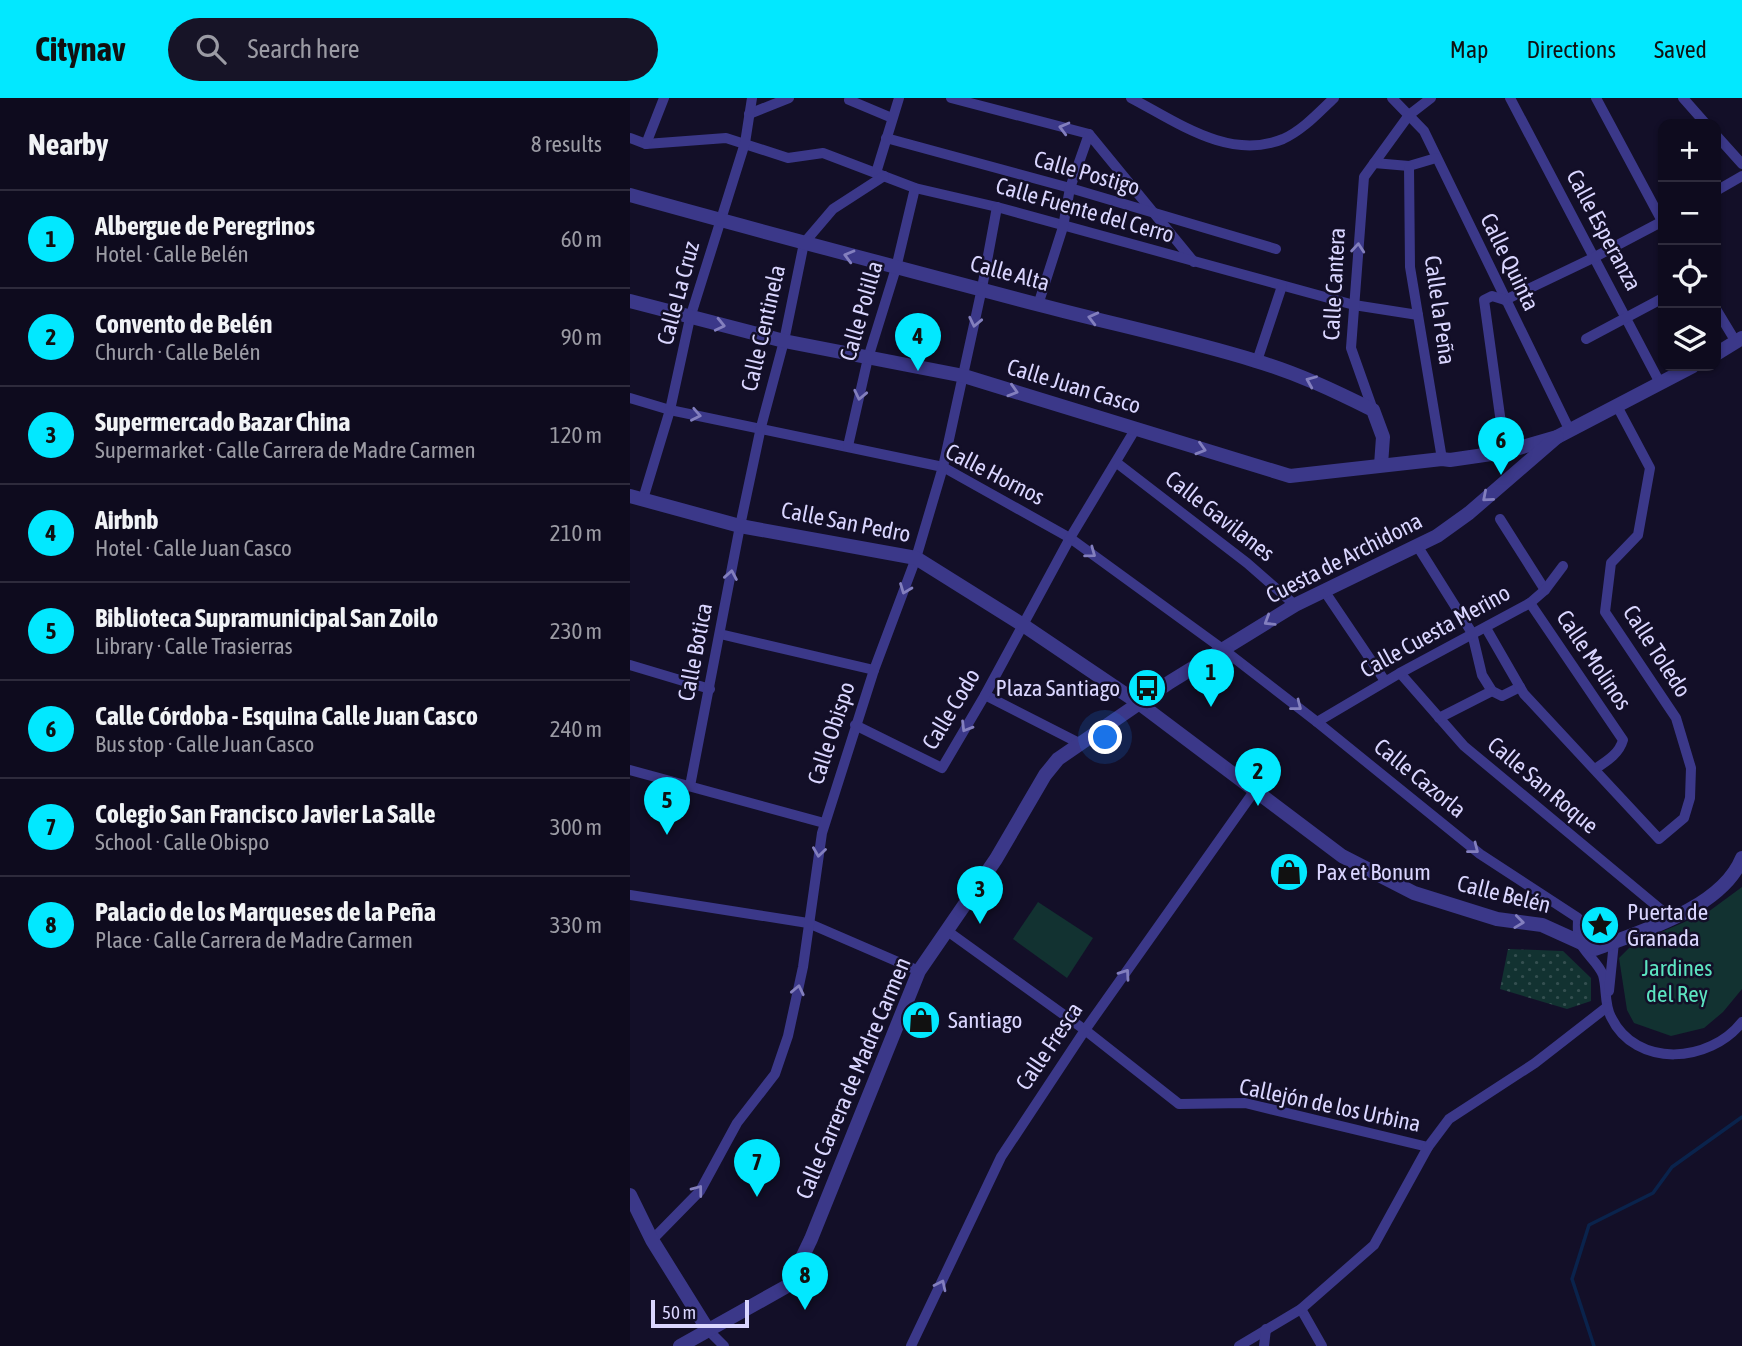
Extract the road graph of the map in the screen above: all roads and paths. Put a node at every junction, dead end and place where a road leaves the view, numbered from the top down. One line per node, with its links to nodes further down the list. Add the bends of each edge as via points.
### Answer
1 (664, 98): 23 (street)
2 (752, 98): 14 (street, Calle La Cruz)
3 (789, 98): 14 (street)
4 (899, 98): 16 (street)
5 (951, 98): 18 (street, one-way to 5)
6 (1132, 98): 7 (street, via 1207,139 1249,147 1283,139)
7 (1334, 98)
8 (1392, 98): 15 (street, Calle Quinta)
9 (1431, 98): 15 (street, Calle Cantera)
10 (1510, 98): 42 (street, Calle Esperanza)
11 (1596, 98): 35 (street)
12 (1683, 98): 17 (street)
13 (849, 100): 16 (street)
14 (749, 114): 22 (street, Calle La Cruz)
15 (1409, 115): 24 (street, Calle Quinta, via 1424,131); 25 (street, Calle Cantera)
16 (892, 118): 20 (street)
17 (1702, 119)
18 (1089, 134): 31 (street); 36 (street)
19 (630, 138): 23 (street)
20 (886, 138): 28 (street); 31 (street, Calle Postigo)
21 (1721, 140): 26 (street)
22 (745, 143): 23 (street, Calle Fuente del Cerro, via 726,138); 28 (street, Calle Fuente del Cerro, via 788,158 823,153); 37 (street, Calle La Cruz)
23 (646, 144)
24 (1436, 158): 27 (street); 47 (street, Calle Quinta)
25 (1374, 163): 27 (street); 51 (street, Calle Cantera, one-way to 25, via 1364,177)
26 (1742, 163)
27 (1409, 166): 52 (street, Calle la Peña, via 1410,267)
28 (880, 174): 30 (street, Calle Fuente del Cerro); 40 (street, Calle Centinela, via 833,209)
29 (1742, 176): 32 (street)
30 (915, 188): 34 (street, Calle Fuente del Cerro); 44 (street, Calle Polilla)
31 (1070, 188): 36 (street, Calle Postigo); 39 (street)
32 (1721, 188)
33 (630, 195): 37 (street, Calle Alta)
34 (997, 207): 39 (street, Calle Fuente del Cerro); 46 (street, Calle Obispo)
35 (1658, 213)
36 (1155, 215): 41 (street, Calle Postigo); 43 (street)
37 (720, 220): 40 (street, Calle Alta); 55 (street, Calle La Cruz)
38 (1658, 225): 42 (street)
39 (1063, 227): 43 (street, Calle Fuente del Cerro); 50 (street)
40 (804, 243): 44 (street, Calle Alta, one-way to 40); 58 (street, Calle Centinela)
41 (1276, 250)
42 (1593, 258): 47 (street); 54 (street, Calle Esperanza)
43 (1194, 262): 45 (street, Calle Fuente del Cerro)
44 (896, 268): 46 (street, Calle Alta); 60 (street, Calle Polilla)
45 (1282, 286): 51 (street, Calle Fuente del Cerro); 61 (street)
46 (982, 288): 50 (street, Calle Alta); 63 (street, Calle Obispo, one-way to 63)
47 (1505, 300): 71 (street, Calle Quinta); 73 (street, via 1492,296 1484,300)
48 (1658, 301): 54 (street)
49 (630, 302): 55 (street, Calle Juan Casco)
50 (1038, 304): 61 (street, Calle Alta, one-way to 50)
51 (1354, 305): 52 (street, Calle Fuente del Cerro); 68 (street, Calle Cantera, via 1351,348)
52 (1418, 315): 74 (street, Calle la Peña)
53 (1721, 316): 57 (street)
54 (1627, 317): 56 (street); 64 (street, Calle Esperanza)
55 (690, 318): 58 (street, Calle Juan Casco, one-way to 58); 67 (street, Calle La Cruz)
56 (1586, 339)
57 (1739, 340): 59 (street)
58 (784, 341): 60 (street, Calle Juan Casco); 69 (street, Calle Centinela)
59 (1721, 351)
60 (868, 358): 63 (street, Calle Juan Casco); 72 (street, Calle Polilla, one-way to 72)
61 (1257, 361): 68 (street, Calle Alta, one-way to 61, via 1311,380)
62 (1683, 371): 64 (street)
63 (964, 376): 70 (street, Calle Juan Casco, one-way to 70); 77 (street, Calle Obispo)
64 (1660, 383): 66 (street)
65 (630, 398): 67 (street, Calle Hornos)
66 (1617, 406): 71 (street); 108 (street, Calle Toledo, via 1650,468 1638,535 1611,564 1605,612 1676,718 1691,768 1685,818 1659,839)
67 (670, 410): 69 (street, Calle Hornos, one-way to 69); 79 (street, Calle La Cruz)
68 (1373, 410): 76 (street, Calle Cantera, via 1382,437)
69 (761, 427): 72 (street, Calle Hornos); 81 (street, Calle Centinela)
70 (1136, 428): 75 (street, Calle Codo); 76 (street, Calle Juan Casco, one-way to 76, via 1290,477)
71 (1563, 434): 73 (street, Calle Juan Casco); 78 (street, Cuesta de Archidona)
72 (848, 446): 77 (street, Calle Hornos)
73 (1505, 452): 74 (street, Calle Juan Casco); 78 (street, via 1513,461)
74 (1442, 459): 76 (street, Calle Juan Casco)
75 (1117, 463): 82 (street, Calle Codo); 89 (street, Calle Gavilanes)
76 (1381, 466)
77 (943, 467): 82 (street, Calle Hornos); 84 (street, Calle Obispo)
78 (1507, 480): 83 (street, Cuesta de Archidona, one-way to 83, via 1469,513)
79 (636, 498): 81 (street, Calle San Pedro)
80 (1500, 519): 86 (street, Calle Molinos)
81 (740, 526): 84 (street, Calle San Pedro); 93 (street, Calle Botica, one-way to 81)
82 (1070, 538): 90 (street, Calle Codo); 94 (street, Calle Hornos, one-way to 94)
83 (1418, 547): 87 (street, Cuesta de Archidona); 92 (street)
84 (916, 558): 90 (street, Calle San Pedro); 96 (street, Calle Obispo, one-way to 96)
85 (1563, 566): 86 (street, Calle Cuesta Merino)
86 (1545, 590): 88 (street, Calle Cuesta Merino)
87 (1325, 592): 89 (street, Cuesta de Archidona); 98 (street)
88 (1530, 603): 91 (street, Calle Cuesta Merino); 108 (street, Calle Molinos, via 1623,740 1613,757)
89 (1295, 605): 94 (street, Cuesta de Archidona, one-way to 94)
90 (1023, 625): 102 (street, Calle Codo); 103 (street, Calle San Pedro)
91 (1486, 628): 92 (street, Calle Cuesta Merino); 99 (street)
92 (1472, 633): 97 (street, Calle Cuesta Merino); 101 (street, via 1482,675)
93 (720, 634): 96 (street); 100 (street, Calle Botica)
94 (1224, 650): 103 (street, Cuesta de Archidona); 105 (street, Calle Cazorla, one-way to 105)
95 (630, 665): 100 (street)
96 (874, 670): 106 (street, Calle Obispo)
97 (1400, 673): 98 (street, Calle Cuesta Merino); 104 (street, Calle San Roque)
98 (1385, 681): 105 (street, Calle Cuesta Merino)
99 (1520, 687): 101 (street, via 1502,696); 108 (street)
100 (710, 689): 110 (street, Calle Botica)
101 (1492, 691): 104 (street)
102 (985, 695): 106 (street, Calle Codo, one-way to 106, via 942,768); 107 (street)
103 (1140, 704): 107 (street, Calle Carrera de Madre Carmen); 111 (street, Calle Belén)
104 (1439, 718): 115 (street, Calle San Roque, via 1464,746)
105 (1317, 722): 118 (street, Calle Cazorla, one-way to 118, via 1480,854 1578,918)
106 (855, 725): 112 (street, Calle Obispo)
107 (1079, 743): 117 (street, Calle Carrera de Madre Carmen, via 1048,771 996,859)
108 (1595, 769)
109 (630, 770): 110 (street)
110 (690, 786): 112 (street)
111 (1255, 790): 118 (street, Calle Belén, one-way to 118, via 1342,856 1414,893 1497,919 1542,925); 123 (street, Calle Fresca, one-way to 111)
112 (824, 823): 116 (street, Calle Obispo, one-way to 116)
113 (1742, 858): 115 (street, via 1736,873 1709,898)
114 (630, 895): 116 (street)
115 (1671, 918): 119 (street)
116 (808, 923): 120 (street); 126 (street, Calle Obispo, one-way to 116, via 700,1191 737,1123 775,1074 788,1036)
117 (946, 930): 120 (street, Calle Carrera de Madre Carmen); 123 (street, Callejón de los Urbina)
118 (1579, 941): 119 (street, Calle Belén, via 1595,949); 121 (street, via 1603,975)
119 (1614, 942): 121 (street)
120 (919, 971): 129 (street, Calle Carrera de Madre Carmen, via 789,1284)
121 (1607, 1007): 122 (street, via 1628,1039 1650,1051 1675,1056 1712,1047); 124 (street, via 1535,1063 1449,1119)
122 (1742, 1023)
123 (1085, 1030): 124 (street, Callejón de los Urbina, via 1179,1104 1245,1103); 132 (street, Calle Fresca, one-way to 123, via 1000,1157)
124 (1428, 1147): 127 (street, via 1374,1245)
125 (630, 1195): 126 (street)
126 (652, 1240): 129 (street)
127 (1301, 1308): 128 (street); 135 (street)
128 (1266, 1329): 133 (street); 134 (street)
129 (708, 1330): 130 (street, Calle Carrera de Madre Carmen); 131 (street)
130 (680, 1346)
131 (724, 1346)
132 (911, 1346)
133 (1239, 1346)
134 (1264, 1346)
135 (1322, 1346)

